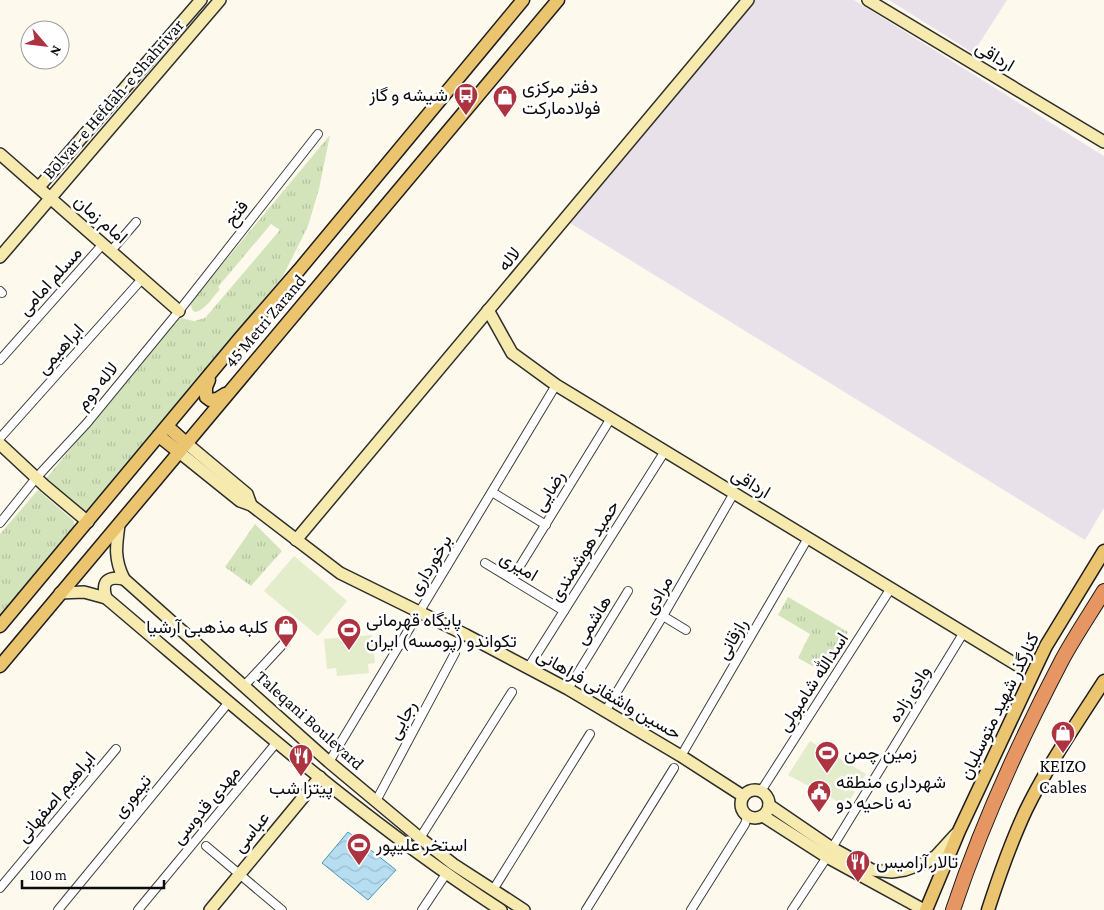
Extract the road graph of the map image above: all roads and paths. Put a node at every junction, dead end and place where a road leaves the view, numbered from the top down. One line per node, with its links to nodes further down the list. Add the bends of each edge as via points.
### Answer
1 (201, 0): 10 (street)
2 (220, 0): 11 (street, Bolvar-e Hefdah-e Shahrivar)
3 (523, 0): 19 (main road, 45 Metri Zarand)
4 (558, 0): 21 (main road, 45 Metri Zarand)
5 (748, 0): 16 (street, لاله)
6 (868, 0): 8 (street, ارداقی)
7 (318, 134): 17 (street, فتح)
8 (1104, 142)
9 (2, 159): 10 (street, امام زمان)
10 (38, 187): 11 (street, امام زمان)
11 (51, 198): 13 (street, امام زمان); 14 (street, Bolvar-e Hefdah-e Shahrivar)
12 (136, 222): 13 (street, مسلم امامی)
13 (107, 248): 15 (street, امام زمان); 18 (street, مسلم امامی)
14 (0, 256)
15 (142, 279): 17 (street, امام زمان); 24 (street, ابراهیمی)
16 (488, 310): 20 (street, ارداقی, via 512,353); 36 (street, لاله)
17 (179, 311): 28 (street, لاله دوم, via 87,423)
18 (0, 360)
19 (215, 369): 21 (main road, via 206,387 206,397 217,399); 23 (main road, 45 Metri Zarand)
20 (556, 385): 22 (street, ارداقی); 29 (street, برخورداری)
21 (230, 390): 26 (main road, 45 Metri Zarand)
22 (611, 418): 27 (street, ارداقی); 33 (street, رضایی)
23 (163, 431): 26 (main road); 31 (main road, 45 Metri Zarand)
24 (0, 438)
25 (0, 444): 28 (street)
26 (182, 447): 34 (main road, 45 Metri Zarand); 36 (street, حسین واشقانی فراهانی, via 240,501 251,505)
27 (665, 451): 30 (street, ارداقی); 46 (street, حمید هوشمندی)
28 (36, 478): 31 (street); 32 (street, لاله دوم)
29 (492, 492): 33 (street); 47 (street, برخورداری)
30 (734, 493): 35 (street, ارداقی); 48 (street, مرادی)
31 (88, 522): 49 (main road, 45 Metri Zarand)
32 (0, 523)
33 (546, 524): 40 (street, رضایی)
34 (119, 525): 39 (street, via 117,565); 44 (main road, 45 Metri Zarand)
35 (808, 538): 41 (street, ارداقی); 66 (street, رازقانی)
36 (296, 540): 47 (street, حسین واشقانی فراهانی, via 340,574)
37 (1104, 551): 76 (main road, کنارگذر شهید متوسلیان, via 1046,646)
38 (485, 563): 40 (street, امیری)
39 (124, 579): 45 (street, via 110,579 106,583); 58 (street, Taleqani Boulevard)
40 (512, 580): 46 (street, امیری)
41 (891, 588): 51 (street, ارداقی); 70 (street, اسدالله شامبولی)
42 (628, 591): 59 (street, هاشمی)
43 (1104, 591): 96 (highway, via 1063,658 1001,783)
44 (60, 593): 45 (street, Taleqani Boulevard, via 84,592); 55 (main road, 45 Metri Zarand)
45 (106, 598): 61 (street, Taleqani Boulevard)
46 (564, 611): 56 (street, حمید هوشمندی)
47 (419, 613): 56 (street, حسین واشقانی فراهانی); 67 (street, برخورداری)
48 (663, 616): 50 (street); 62 (street, مرادی)
49 (0, 626)
50 (686, 630)
51 (964, 632): 54 (street, ارداقی); 79 (street, وادی زاده)
52 (285, 642): 58 (street)
53 (454, 653): 72 (street, رجایی)
54 (1017, 665)
55 (0, 666)
56 (528, 668): 59 (street, حسین واشقانی فراهانی)
57 (1104, 681): 97 (main road, via 1027,809 1004,861)
58 (245, 685): 67 (street, Taleqani Boulevard)
59 (568, 690): 62 (street, حسین واشقانی فراهانی)
60 (512, 692): 77 (street)
61 (229, 702): 64 (street, Taleqani Boulevard); 85 (street, تیموری)
62 (606, 710): 66 (street, حسین واشقانی فراهانی)
63 (590, 734): 84 (street)
64 (277, 742): 69 (street, Taleqani Boulevard); 86 (street, مهدی قدوسی)
65 (116, 749): 83 (street, ابراهیم اصفهانی)
66 (681, 756): 71 (street, حسین واشقانی فراهانی)
67 (329, 762): 72 (street, Taleqani Boulevard)
68 (674, 768): 92 (street)
69 (320, 777): 81 (street, عباسی); 82 (street, Taleqani Boulevard)
70 (761, 791): 71 (street, via 751,790); 73 (street)
71 (743, 796): 75 (street, via 740,807)
72 (376, 801): 77 (street, Taleqani Boulevard)
73 (769, 805): 74 (street); 79 (street)
74 (763, 816): 75 (street); 79 (street)
75 (747, 817): 93 (street)
76 (959, 831): 79 (street, via 936,856 905,870 872,870); 95 (main road, کنارگذر شهید متوسلیان)
77 (420, 838): 80 (street, Taleqani Boulevard)
78 (206, 846): 81 (street)
79 (829, 852): 94 (street, وادی زاده); 95 (street)
80 (453, 864): 82 (street); 84 (street, Taleqani Boulevard)
81 (239, 874): 87 (street, عباسی); 88 (street)
82 (446, 874): 89 (street); 90 (street, Taleqani Boulevard)
83 (0, 888)
84 (493, 890): 91 (street, Taleqani Boulevard)
85 (58, 910)
86 (138, 910)
87 (210, 910)
88 (281, 910)
89 (422, 910)
90 (501, 910)
91 (524, 910)
92 (586, 910)
93 (691, 910)
94 (792, 910)
95 (925, 910)
96 (953, 910)
97 (988, 910)

